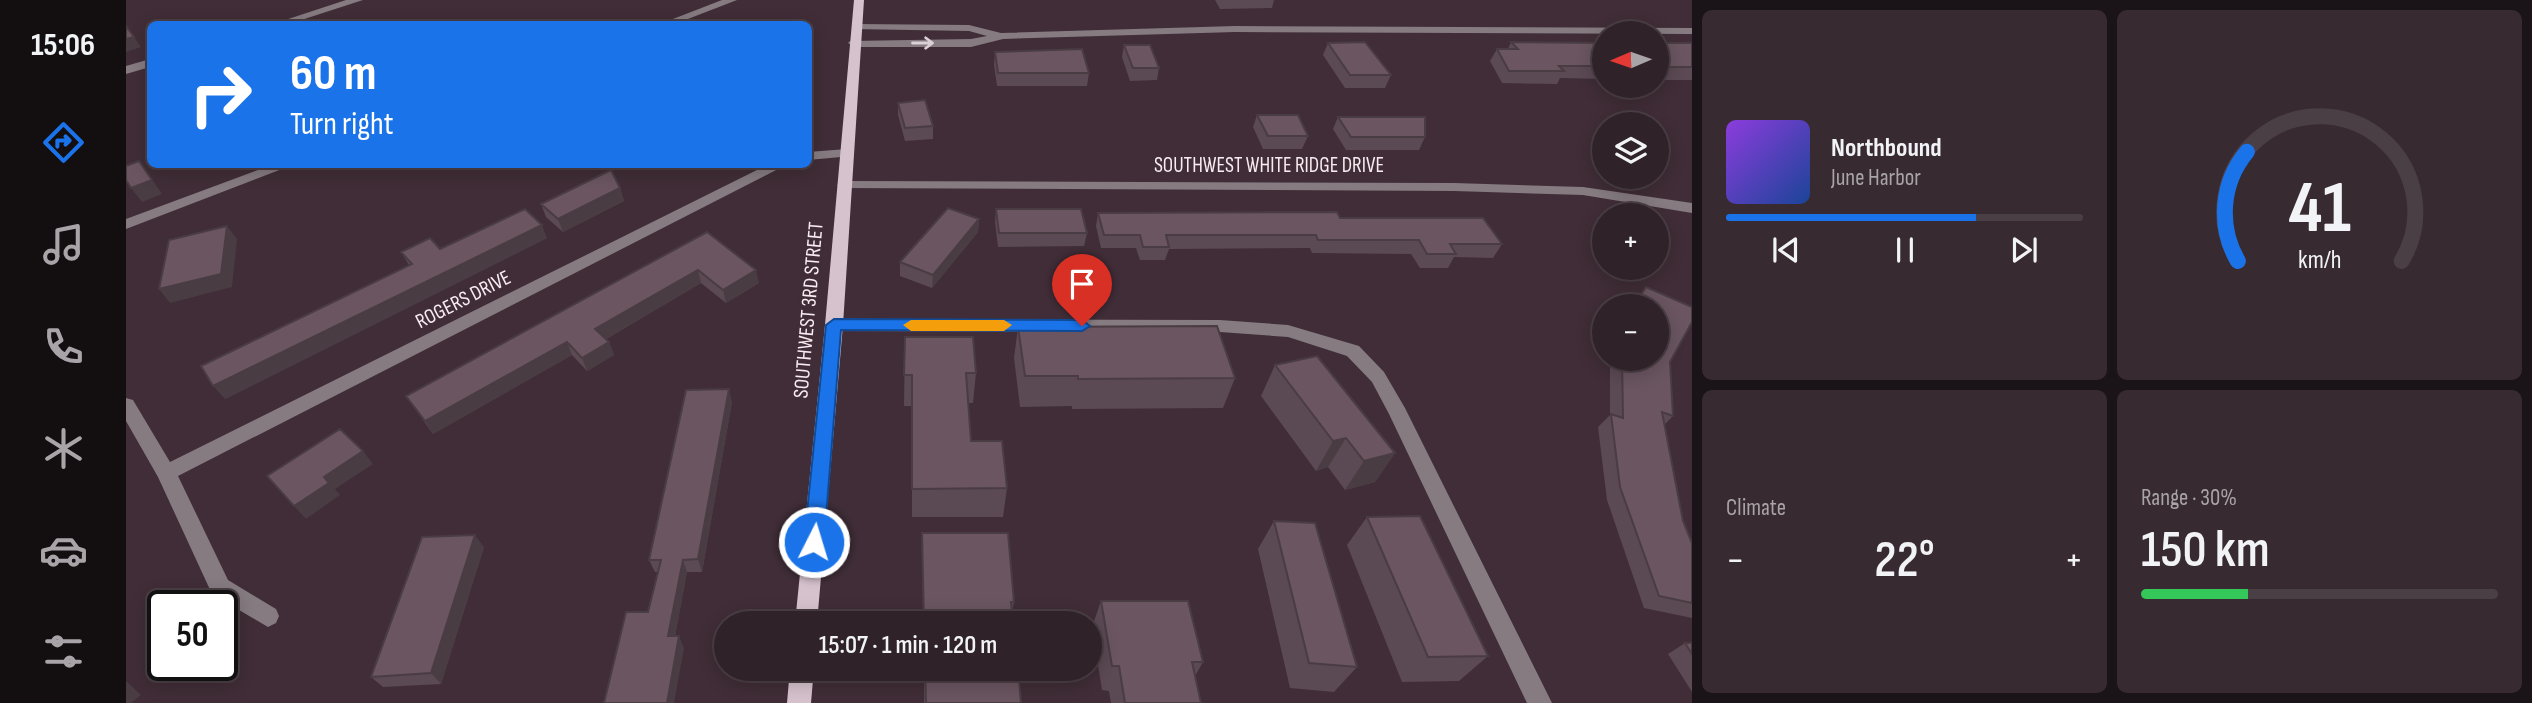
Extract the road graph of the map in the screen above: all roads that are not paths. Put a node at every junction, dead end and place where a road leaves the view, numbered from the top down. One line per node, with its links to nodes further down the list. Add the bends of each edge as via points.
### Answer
1 (358, 0): 4 (street)
2 (733, 0): 5 (street)
3 (859, 0): 7 (main road, SOUTHWEST 3RD STREET)
4 (289, 21)
5 (674, 21)
6 (1692, 31): 7 (street, via 1235,29 1003,36 971,43)
7 (855, 35): 10 (main road, SOUTHWEST 3RD STREET)
8 (147, 64): 9 (street)
9 (126, 69)
10 (847, 153): 11 (street); 14 (main road, SOUTHWEST 3RD STREET)
11 (812, 156)
12 (277, 168): 16 (street)
13 (773, 168): 19 (street, ROGERS DRIVE)
14 (844, 186): 15 (street, SOUTHWEST WHITE RIDGE DRIVE, via 1454,187 1583,191); 17 (main road, SOUTHWEST 3RD STREET)
15 (1692, 208)
16 (126, 225)
17 (834, 325): 20 (main road, SOUTHWEST 3RD STREET); 24 (street, via 1220,326 1287,331 1353,351 1378,377 1398,413)
18 (126, 405): 19 (street)
19 (166, 473): 21 (street, via 220,587)
20 (807, 611)
21 (268, 616)
22 (801, 681): 23 (main road)
23 (799, 703)
24 (1540, 703)

